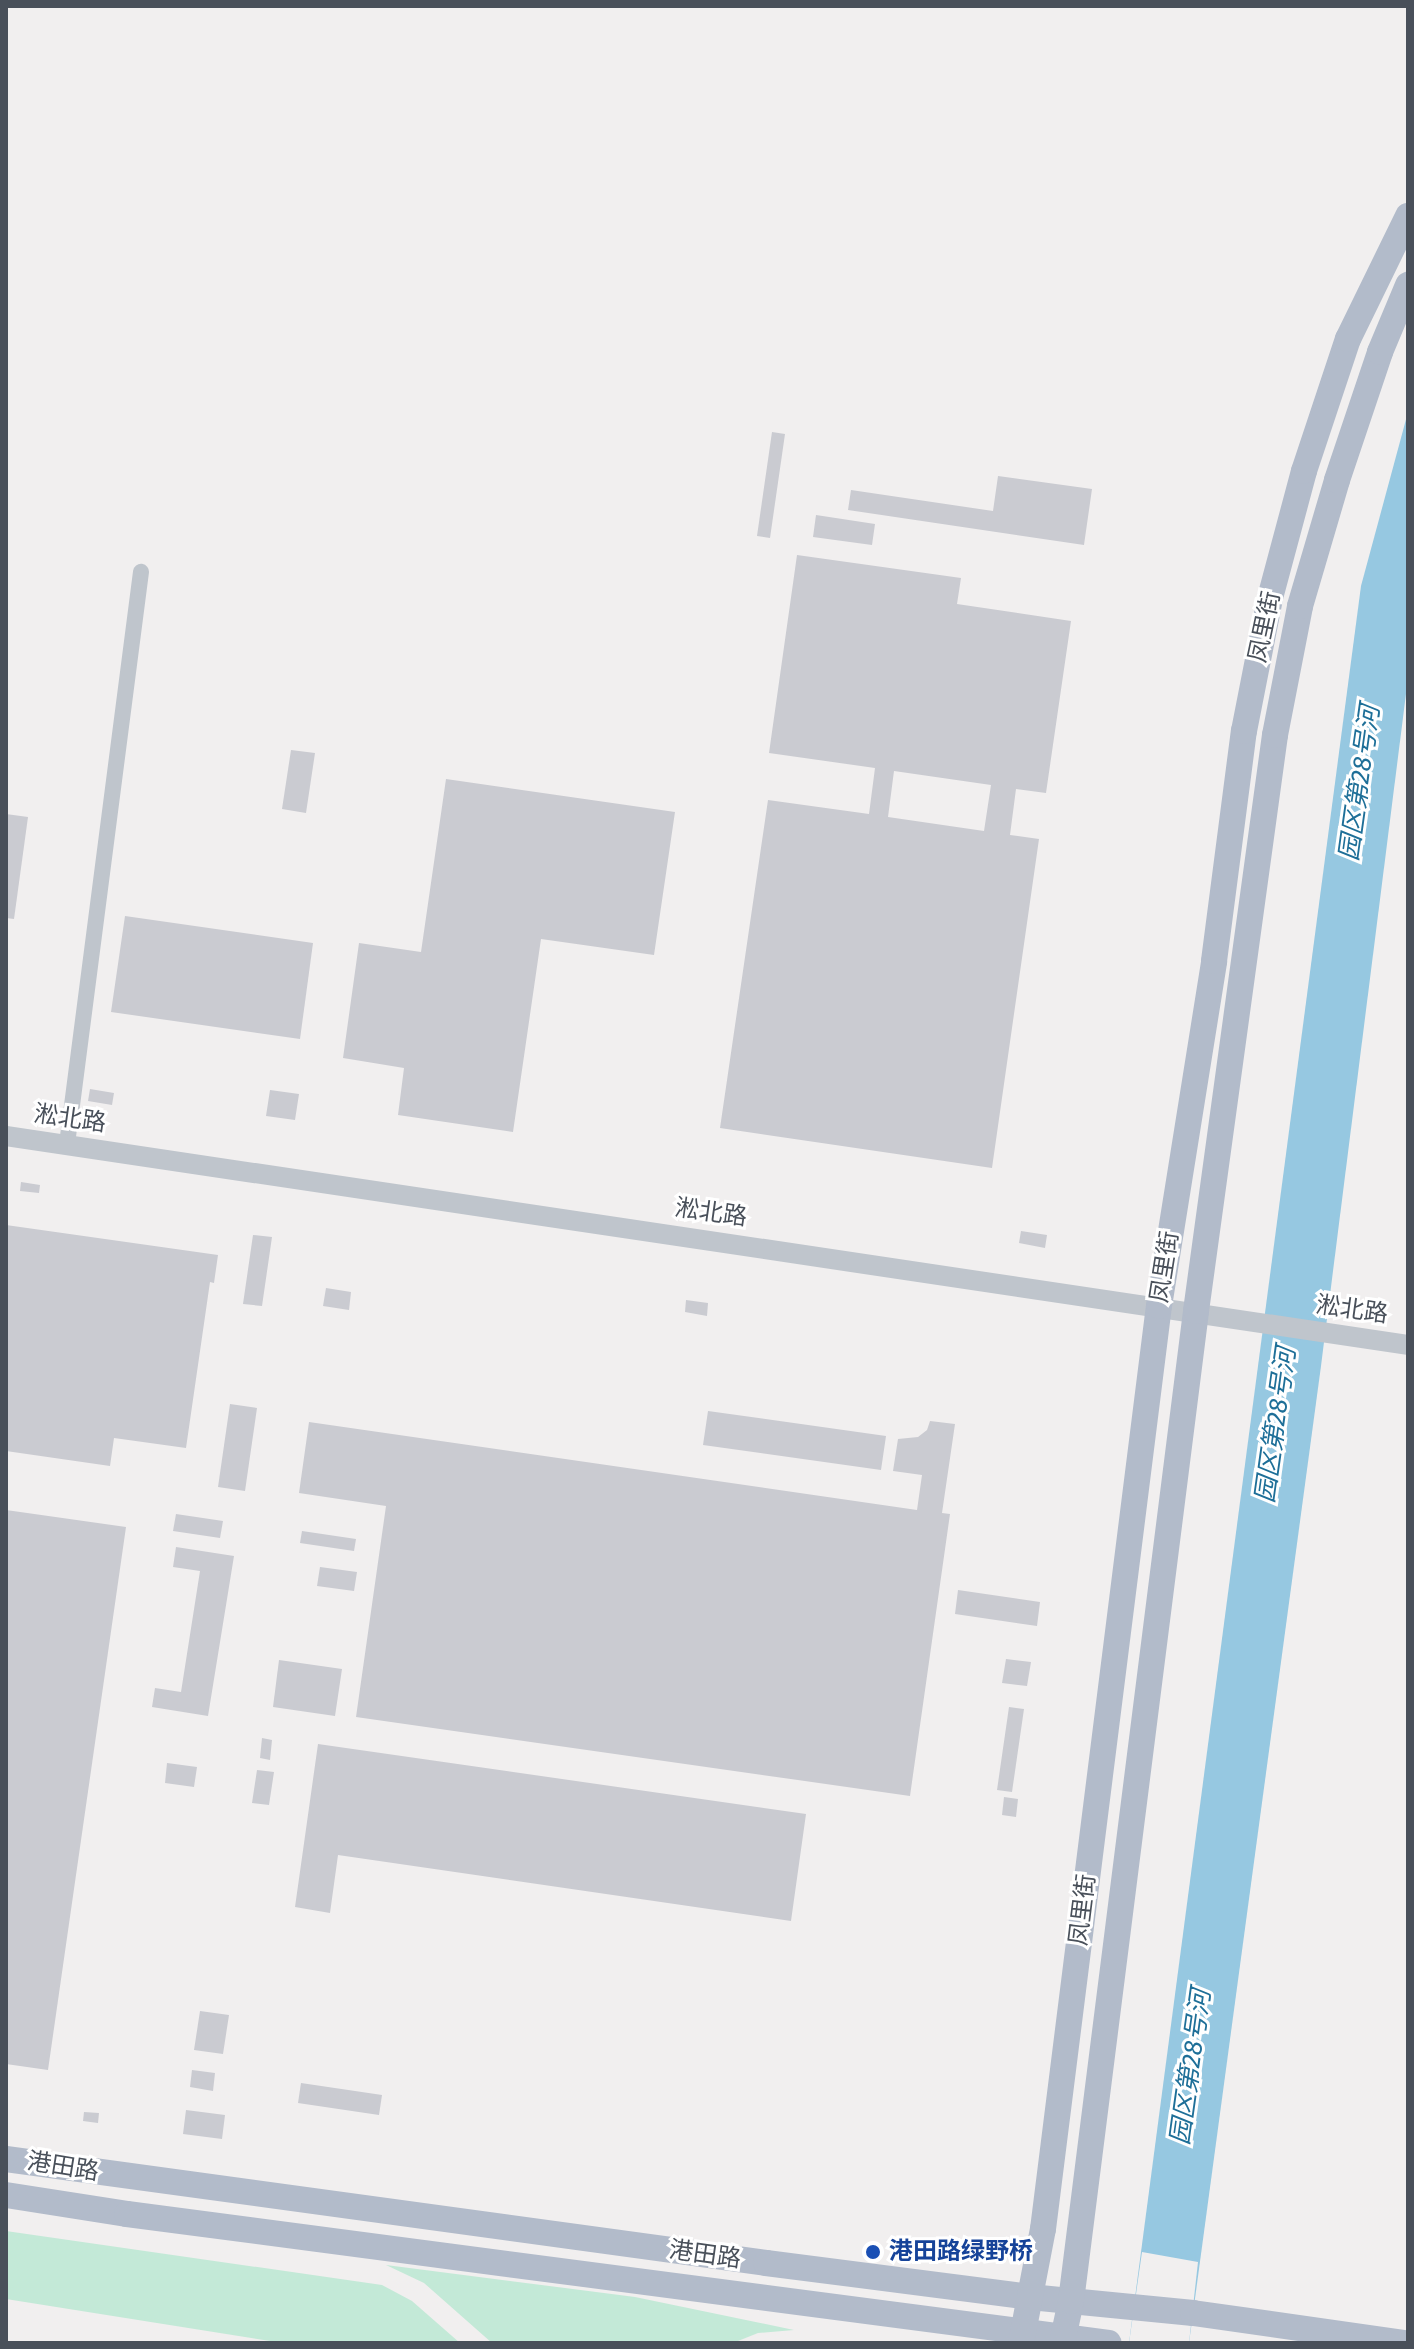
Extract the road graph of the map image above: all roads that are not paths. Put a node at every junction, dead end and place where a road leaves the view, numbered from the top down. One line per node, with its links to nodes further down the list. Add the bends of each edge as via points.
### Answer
1 (1408, 216): 3 (main road, 凤里街)
2 (1408, 285): 4 (main road, 凤里街)
3 (1368, 298): 4 (street); 8 (main road, 凤里街, via 1348,339 1304,471 1270,598 1244,731)
4 (1402, 310): 9 (main road, 凤里街, via 1337,480 1300,606 1246,931)
5 (141, 572): 7 (street)
6 (6, 1136): 7 (street, 淞北路)
7 (67, 1144): 8 (street, 淞北路)
8 (1159, 1306): 9 (street, 淞北路); 13 (main road, 凤里街, via 1043,2229)
9 (1196, 1311): 10 (street, 淞北路); 14 (main road, 凤里街)
10 (1408, 1345)
11 (6, 2159): 13 (main road, 港田路)
12 (6, 2195): 15 (main road, 港田路)
13 (1030, 2297): 14 (main road, 港田路); 15 (main road, 凤里街)
14 (1071, 2301): 16 (main road, 凤里街); 18 (main road, 港田路)
15 (1022, 2338): 16 (main road, 港田路)
16 (1062, 2341): 17 (main road, 港田路)
17 (1109, 2343)
18 (1405, 2343)

